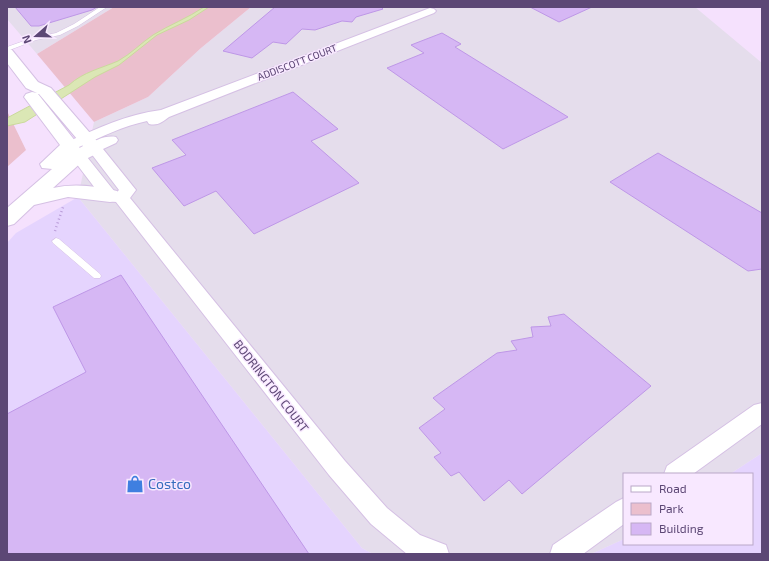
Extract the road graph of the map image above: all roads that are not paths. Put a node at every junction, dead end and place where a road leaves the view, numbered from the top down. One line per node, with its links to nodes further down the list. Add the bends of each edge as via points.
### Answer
1 (104, 7): 3 (lane, via 58,34)
2 (430, 11): 5 (street, ADDISCOTT COURT)
3 (7, 49)
4 (7, 53): 5 (street, via 32,85 30,95)
5 (82, 147): 6 (street, BODRINGTON COURT); 7 (street)
6 (115, 197): 7 (street, via 68,191); 14 (street, BODRINGTON COURT, via 379,516 412,544)
7 (16, 201): 8 (street)
8 (7, 219)
9 (56, 241): 10 (lane)
10 (97, 276)
11 (762, 412): 12 (street)
12 (676, 473)
13 (623, 511): 15 (street)
14 (437, 554)
15 (562, 554)

